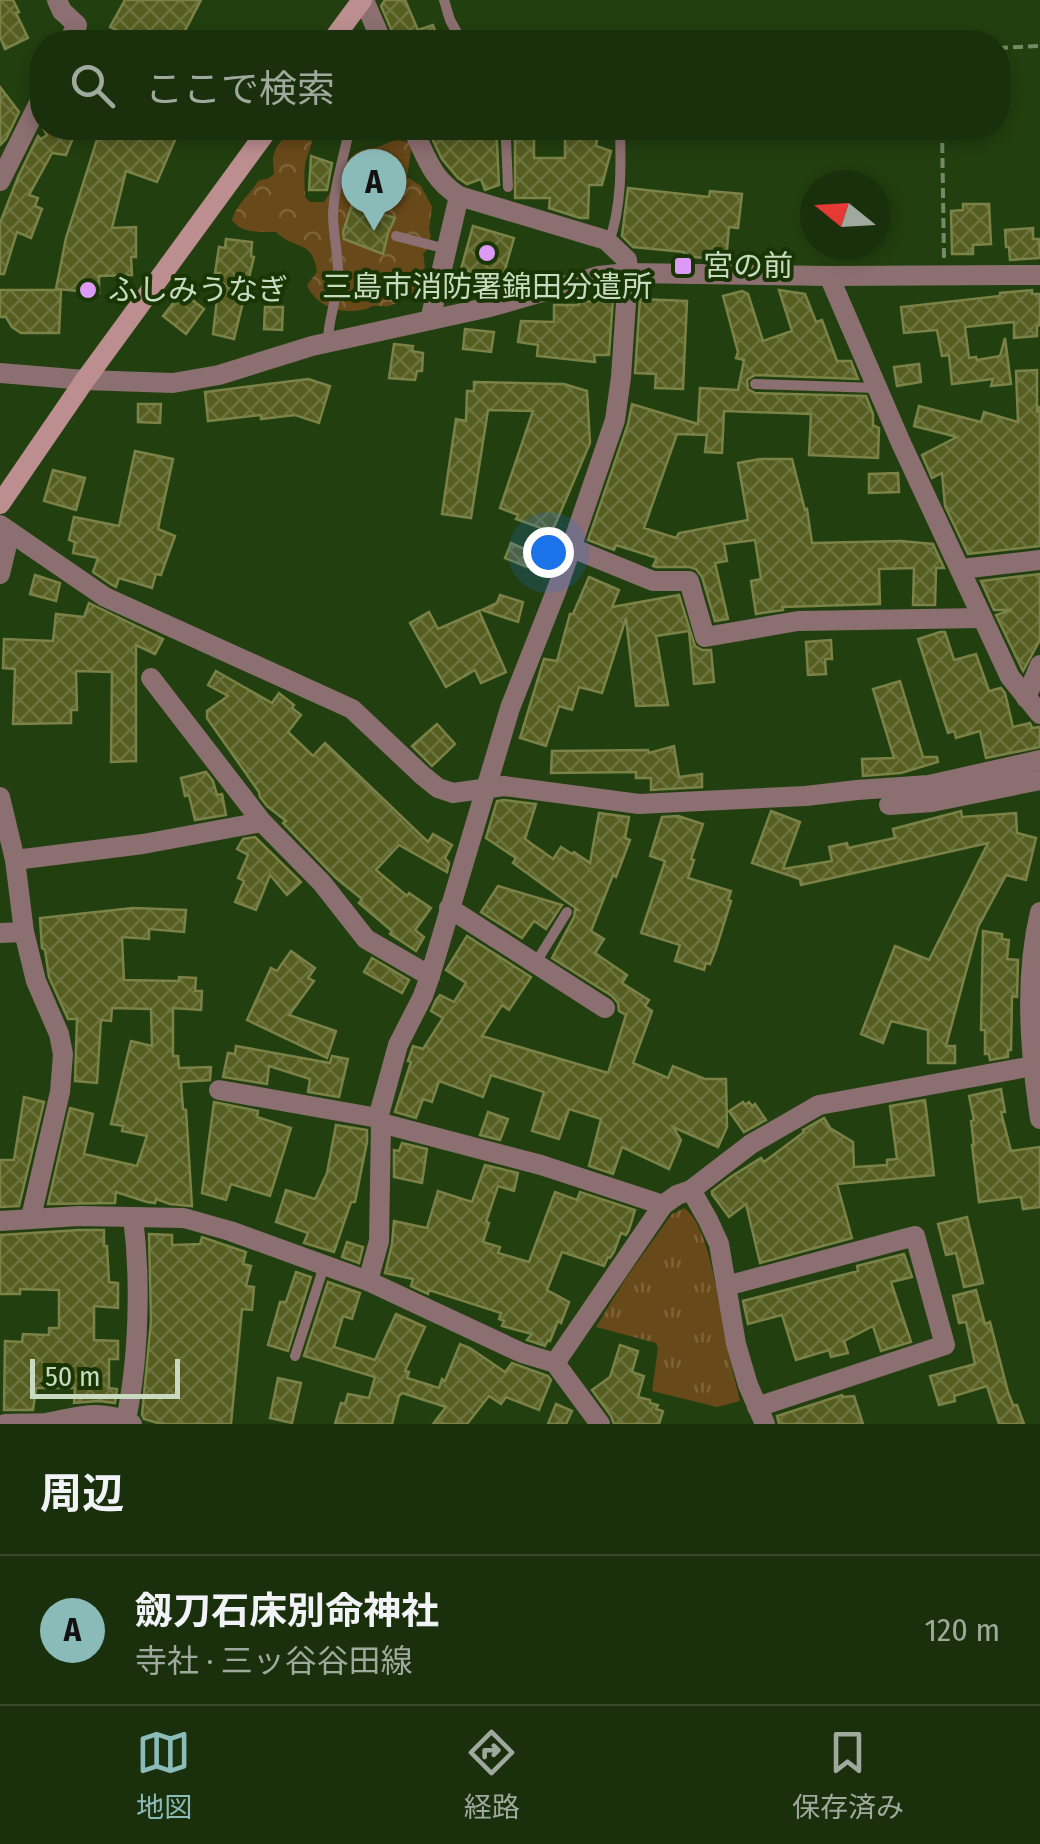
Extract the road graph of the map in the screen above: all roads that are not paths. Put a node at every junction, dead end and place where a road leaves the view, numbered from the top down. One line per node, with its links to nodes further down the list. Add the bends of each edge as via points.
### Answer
1 (56, 0): 4 (street)
2 (363, 0): 5 (main road); 6 (street)
3 (444, 0): 7 (lane)
4 (74, 30)
5 (340, 30)
6 (377, 30)
7 (455, 30)
8 (30, 121): 14 (street)
9 (260, 140): 26 (main road)
10 (346, 140): 24 (lane, via 333,210 338,278)
11 (418, 140): 16 (street, via 436,177)
12 (506, 140): 15 (lane)
13 (620, 140): 18 (lane)
14 (0, 181)
15 (508, 188)
16 (459, 196): 18 (street); 19 (street)
17 (396, 236): 19 (lane)
18 (608, 242): 20 (street, via 626,260)
19 (446, 249): 23 (street)
20 (628, 273): 22 (street); 23 (street); 31 (street, via 616,420)
21 (1040, 275): 22 (street)
22 (829, 276): 28 (street)
23 (430, 320): 24 (street)
24 (328, 342): 26 (street, via 219,375 173,382)
25 (0, 373): 26 (street)
26 (85, 380): 29 (main road)
27 (755, 384): 28 (lane)
28 (877, 388): 33 (street)
29 (0, 504)
30 (5, 528): 34 (street); 41 (street, via 105,597 352,709 438,788)
31 (572, 548): 35 (street, via 653,581 689,581 705,637 798,621); 41 (street)
32 (1040, 560): 33 (street)
33 (961, 568): 35 (street)
34 (0, 574)
35 (982, 618): 38 (street, via 1010,678)
36 (1040, 665): 38 (street)
37 (151, 678): 44 (street)
38 (1033, 706)
39 (1040, 760): 41 (street, via 929,785 806,796 639,804)
40 (1040, 780): 43 (street)
41 (485, 788): 46 (street)
42 (0, 797): 45 (street)
43 (889, 806)
44 (262, 822): 45 (street); 52 (street, via 366,939)
45 (16, 860): 49 (street)
46 (449, 908): 51 (street); 52 (street)
47 (567, 912): 51 (lane)
48 (1040, 912): 53 (street)
49 (24, 932): 50 (street); 61 (street, via 63,1054)
50 (0, 933)
51 (535, 964): 54 (street)
52 (430, 976): 58 (street, via 398,1045)
53 (1035, 987): 55 (street)
54 (605, 1008)
55 (1033, 1066): 57 (street); 59 (street, via 819,1105 751,1144)
56 (219, 1090): 58 (street)
57 (1040, 1119)
58 (380, 1120): 60 (street); 65 (street, via 378,1241)
59 (691, 1190): 60 (street); 66 (street, via 719,1244)
60 (664, 1205): 68 (street)
61 (30, 1217): 62 (street); 63 (street)
62 (133, 1217): 64 (street, via 205,1223); 70 (street, via 136,1308)
63 (0, 1220)
64 (324, 1265): 65 (street); 67 (lane)
65 (368, 1282): 68 (street)
66 (726, 1286): 69 (street, via 736,1344); 69 (street, via 915,1236 944,1345)
67 (295, 1356)
68 (555, 1363): 73 (street)
69 (761, 1415)
70 (128, 1423): 72 (street, via 89,1415)
71 (5, 1424): 72 (street)
72 (43, 1424)
73 (600, 1424)

